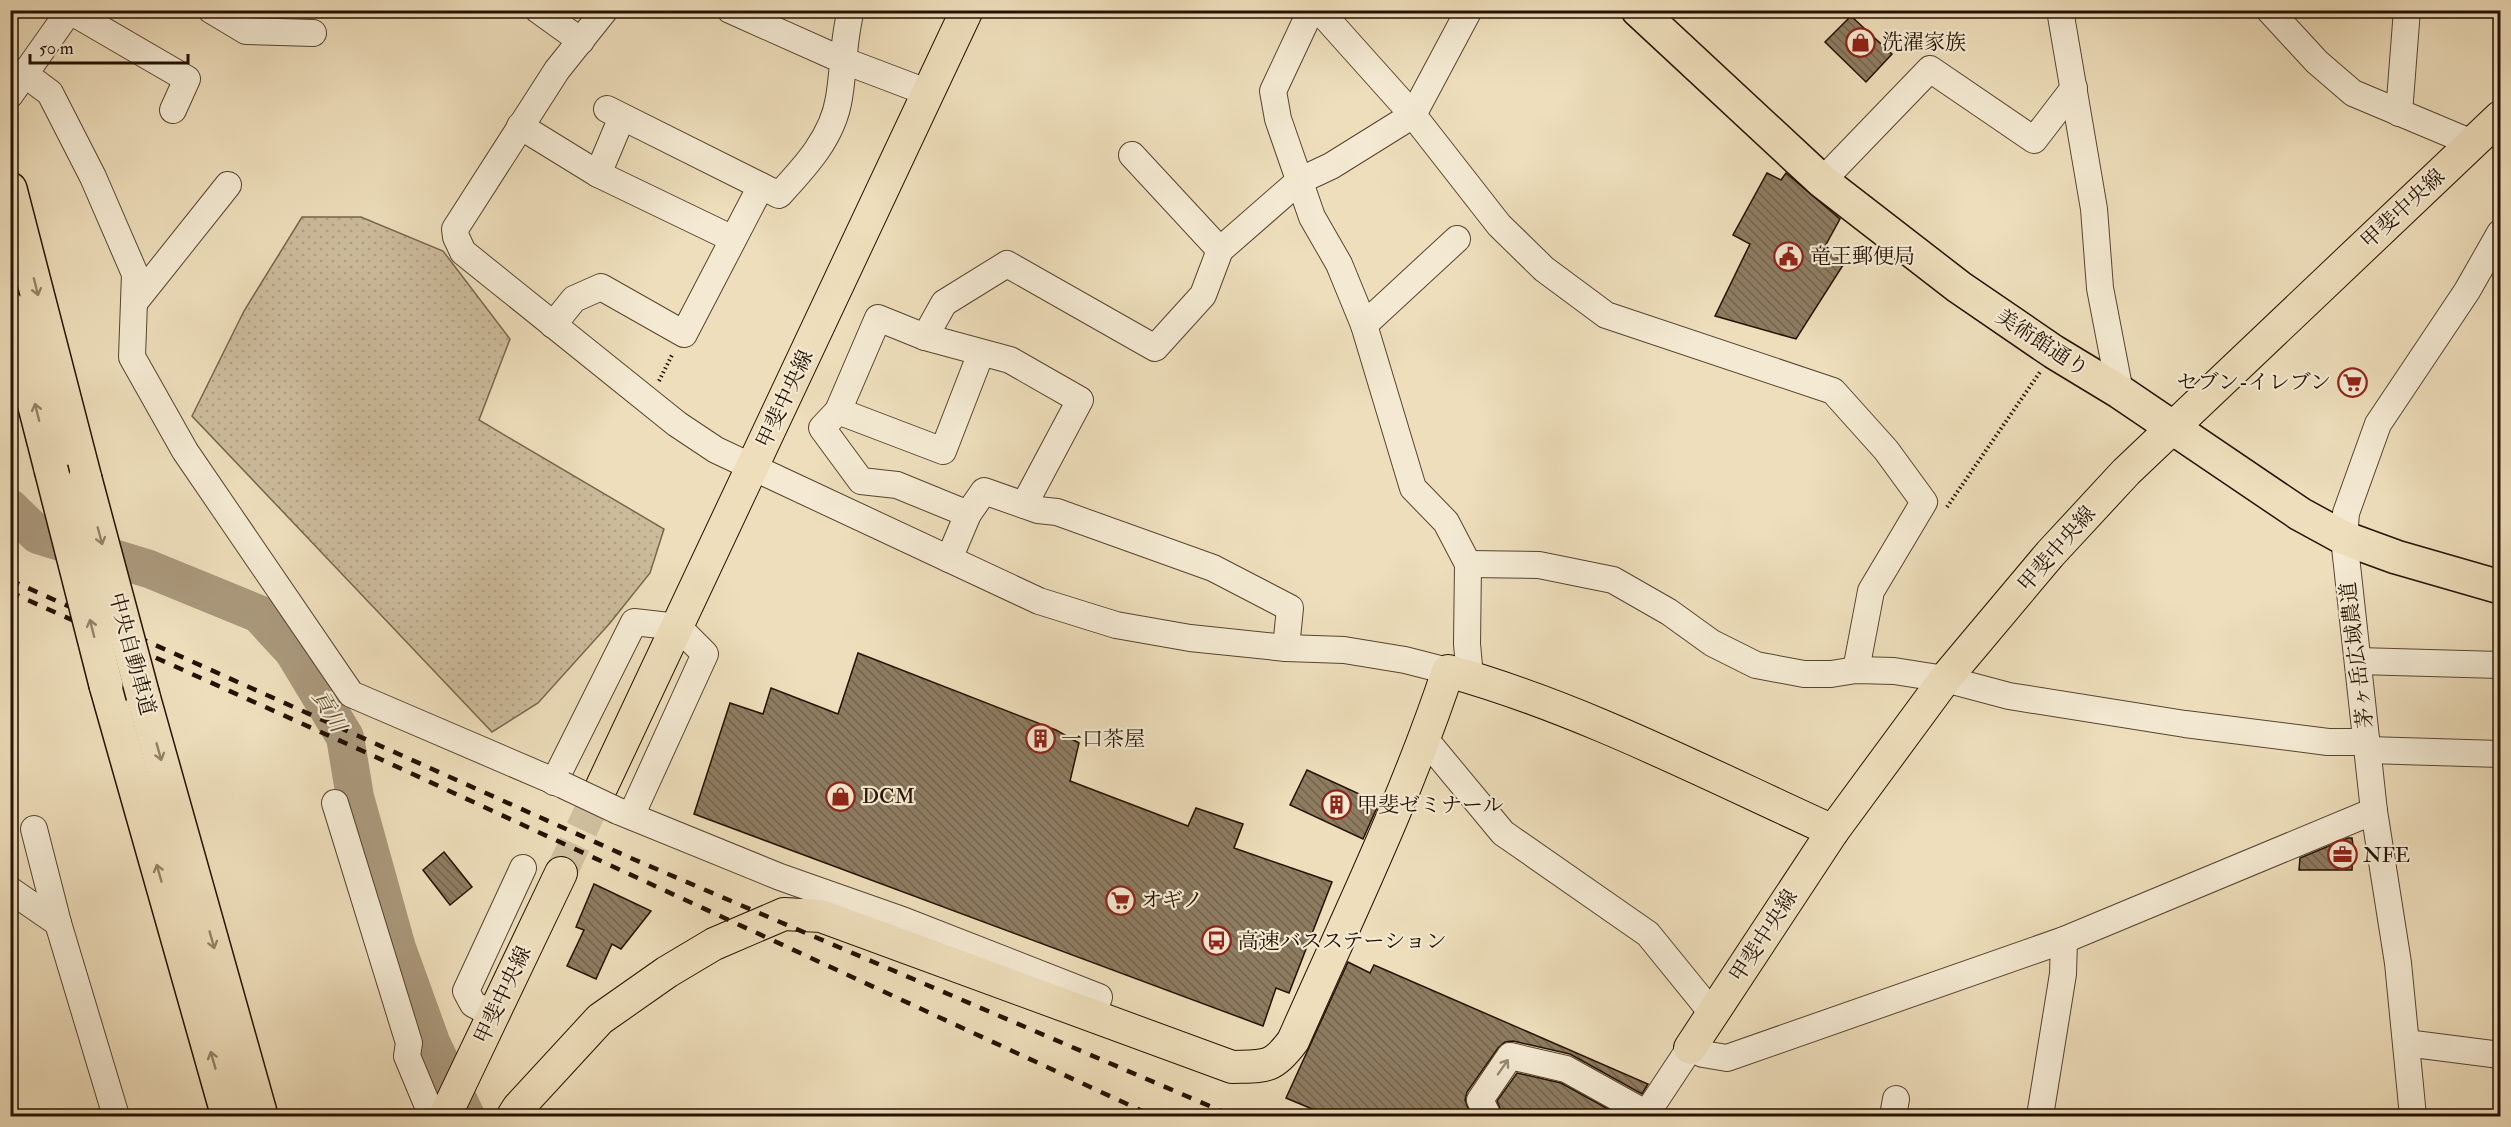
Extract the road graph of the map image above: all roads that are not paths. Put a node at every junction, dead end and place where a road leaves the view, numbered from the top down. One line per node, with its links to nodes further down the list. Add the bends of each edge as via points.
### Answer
1 (211, 10): 15 (street, via 246,31)
2 (538, 10): 16 (street)
3 (605, 10): 16 (street)
4 (730, 10): 17 (street)
5 (851, 10): 17 (street)
6 (967, 10): 20 (main road, 甲斐中央線)
7 (1311, 10): 30 (street, via 1273,91)
8 (1319, 10): 23 (street)
9 (1469, 10): 23 (street)
10 (1638, 10): 29 (highway, 美術館通り)
11 (2060, 10): 19 (street)
12 (2269, 10): 22 (street, via 2353,93)
13 (2407, 10): 22 (street)
14 (64, 14): 18 (street); 21 (street, via 187,79)
15 (314, 33)
16 (581, 41): 25 (street)
17 (842, 60): 20 (street); 32 (street, via 839,99 831,125 810,161 780,195)
18 (15, 88): 38 (street, via 50,93 93,177 135,274)
19 (2074, 88): 29 (street, via 2034,141 1930,69); 44 (street, via 2094,209 2100,288)
20 (928, 93): 47 (main road, 甲斐中央線)
21 (172, 110)
22 (2399, 113): 26 (street)
23 (1413, 115): 30 (street, via 1331,166); 58 (street, via 1499,225 1544,269 1606,315 1833,391 1886,450 1924,502 1871,591)
24 (2500, 117): 26 (main road, 甲斐中央線)
25 (520, 126): 28 (street); 40 (street, via 455,229 456,237 464,252)
26 (2472, 143): 46 (main road, 甲斐中央線)
27 (1132, 155): 37 (street)
28 (598, 174): 32 (street, via 615,113); 35 (street)
29 (1822, 180): 44 (highway, 美術館通り, via 1959,287)
30 (1299, 181): 37 (street); 41 (street)
31 (228, 185): 38 (street)
32 (761, 186): 35 (street)
33 (10, 189): 84 (highway, 中央自動車道, one-way to 84, bridge, via 143,696)
34 (2500, 233): 50 (street, 茅ヶ岳広域農道, via 2467,291 2378,424 2346,513)
35 (733, 239): 40 (street, via 684,334 601,287 574,299)
36 (1457, 239): 41 (street)
37 (1220, 250): 42 (street, via 1203,295 1155,348 1007,264 944,303)
38 (134, 303): 64 (street, via 132,357 185,451 351,694)
39 (10, 309): 83 (highway, 中央自動車道, one-way to 39, bridge, via 106,685)
40 (553, 325): 47 (street, via 677,424 716,450)
41 (1364, 325): 52 (street, via 1413,488 1446,522)
42 (925, 338): 43 (street); 45 (street, via 878,318)
43 (981, 353): 45 (street, via 943,451); 48 (street, via 1010,360 1080,400)
44 (2120, 392): 46 (highway, 美術館通り)
45 (838, 411): 49 (street, via 822,428 861,481 897,485)
46 (2173, 427): 50 (highway, 美術館通り, via 2300,514); 60 (main road, 甲斐中央線, via 2050,554)
47 (753, 466): 51 (street); 54 (main road, 甲斐中央線)
48 (1024, 505): 49 (street, via 984,491); 55 (street, via 1057,512 1213,567 1290,608)
49 (969, 514): 51 (street)
50 (2344, 538): 53 (highway, 美術館通り); 56 (street, 茅ヶ岳広域農道)
51 (949, 559): 55 (street, via 1039,601 1116,625)
52 (1468, 564): 58 (street, via 1539,565 1613,580 1669,612 1712,644 1756,665 1804,674); 59 (street, via 1467,644)
53 (2500, 586)
54 (678, 627): 64 (street, via 634,622); 66 (main road, 甲斐中央線); 66 (street, via 705,654)
55 (1286, 648): 59 (street, via 1344,650)
56 (2358, 661): 57 (street); 62 (street, 茅ヶ岳広域農道)
57 (2500, 665)
58 (1856, 670): 60 (street)
59 (1459, 674): 61 (main road); 69 (main road, via 1600,725)
60 (1945, 679): 62 (street, via 2009,696 2185,724); 69 (main road, 甲斐中央線)
61 (1425, 739): 75 (street, via 1503,833 1648,934); 76 (main road, via 1293,1041 1279,1059 1265,1066 1232,1067)
62 (2368, 746): 63 (street); 67 (street, 茅ヶ岳広域農道)
63 (2500, 754)
64 (559, 784): 66 (street, bridge)
65 (335, 803): 85 (street, via 409,1043 407,1056)
66 (617, 804): 76 (street, via 780,877 1099,997)
67 (2374, 811): 74 (street); 78 (street, 茅ヶ岳広域農道, via 2398,963)
68 (34, 829): 73 (street)
69 (1833, 831): 75 (main road, 甲斐中央線)
70 (523, 868): 77 (street, via 466,991 473,1004)
71 (561, 873): 77 (main road, 甲斐中央線)
72 (10, 890): 73 (street)
73 (58, 923): 82 (street)
74 (2064, 940): 79 (street, via 1727,1058); 89 (street, via 2063,974)
75 (1713, 1014): 79 (main road, 甲斐中央線)
76 (1093, 1016): 87 (main road, via 821,916 784,914 714,944 600,1019)
77 (492, 1020): 86 (main road, 甲斐中央線)
78 (2406, 1043): 80 (street); 90 (street, 茅ヶ岳広域農道)
79 (1690, 1048): 81 (street)
80 (2500, 1054)
81 (1646, 1115): 88 (street, one-way to 81, via 1480,1100 1510,1056 1566,1069)
82 (116, 1116)
83 (228, 1116)
84 (261, 1116)
85 (432, 1116)
86 (446, 1116)
87 (513, 1116)
88 (1488, 1116)
89 (2040, 1116)
90 (2413, 1116)

